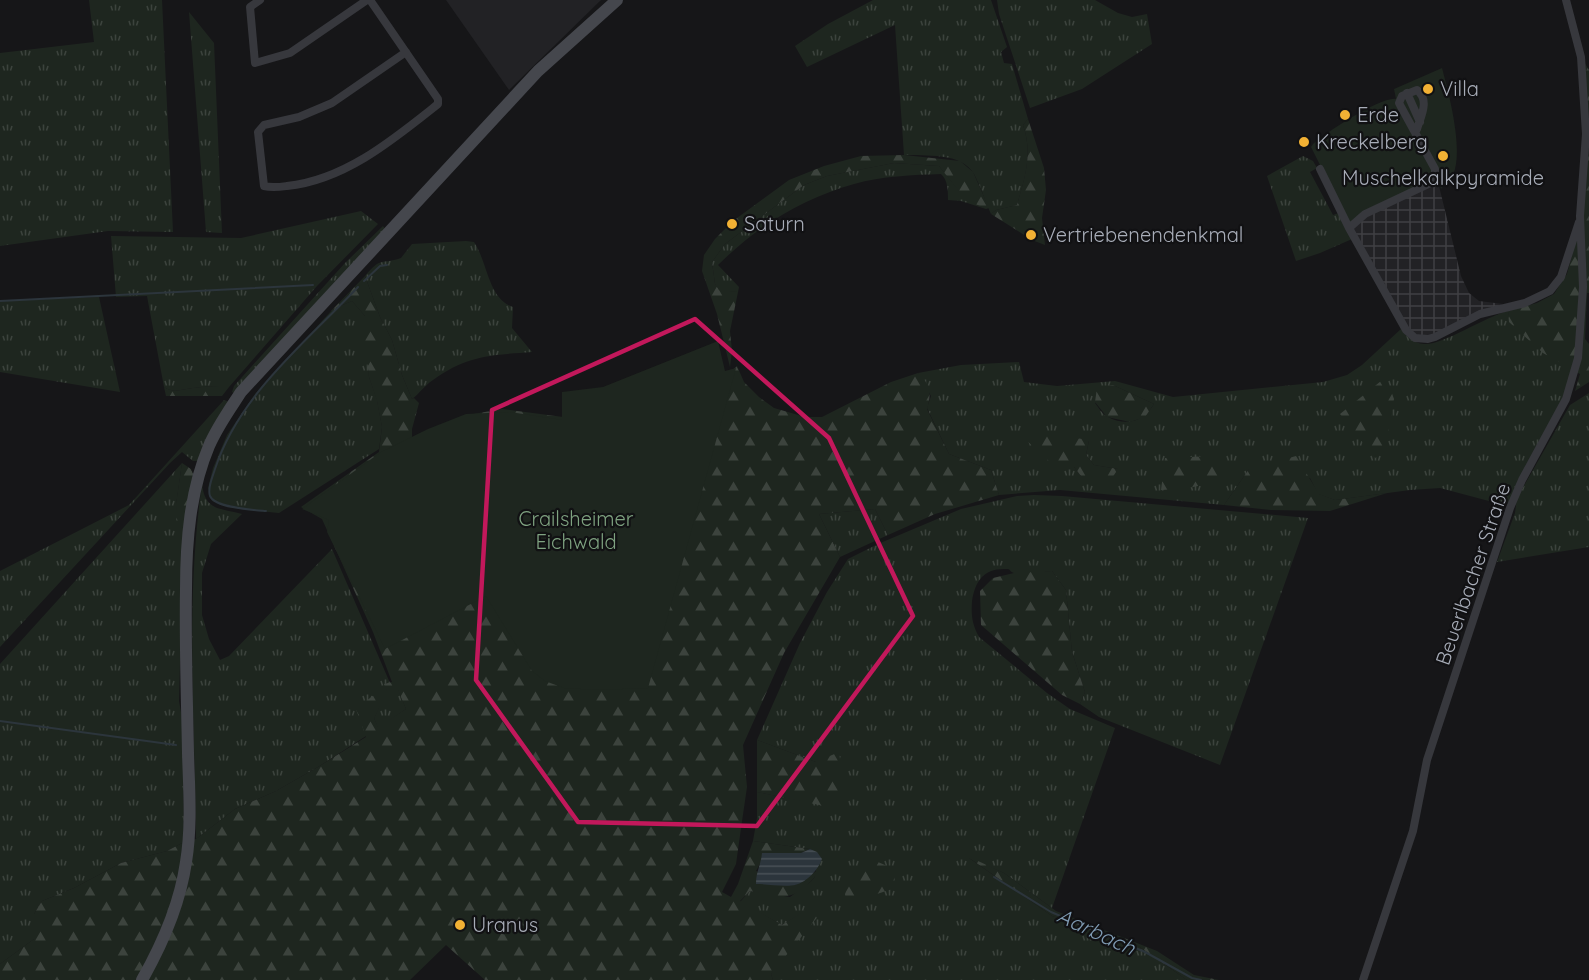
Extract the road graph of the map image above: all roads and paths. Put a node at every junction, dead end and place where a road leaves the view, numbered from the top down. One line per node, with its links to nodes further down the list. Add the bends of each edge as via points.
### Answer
1 (260, 0): 2 (street, via 250,7 255,63 290,52)
2 (369, 0): 5 (street)
3 (618, 0): 12 (main road, via 532,79 241,392 218,427 201,467 189,531 185,610 189,784 186,862 174,912)
4 (1566, 0): 10 (street, Beuerlbacher Straße, via 1581,57 1586,134)
5 (406, 52): 5 (street, via 332,103 299,117 264,125 258,132 264,186 301,184 338,172 364,158 438,104)
6 (1407, 93): 7 (street); 7 (street, via 1417,90 1423,96); 8 (street, via 1399,103)
7 (1420, 122): 8 (street)
8 (1415, 132): 11 (street, via 1437,177 1430,184 1365,214)
9 (1320, 169): 11 (street)
10 (1581, 216): 11 (street, via 1564,269 1550,291 1534,300 1479,314 1428,339 1415,338 1406,330); 13 (street, Beuerlbacher Straße, via 1578,358 1566,399 1510,508 1427,760 1413,831)
11 (1349, 228)
12 (142, 980)
13 (1363, 980)

